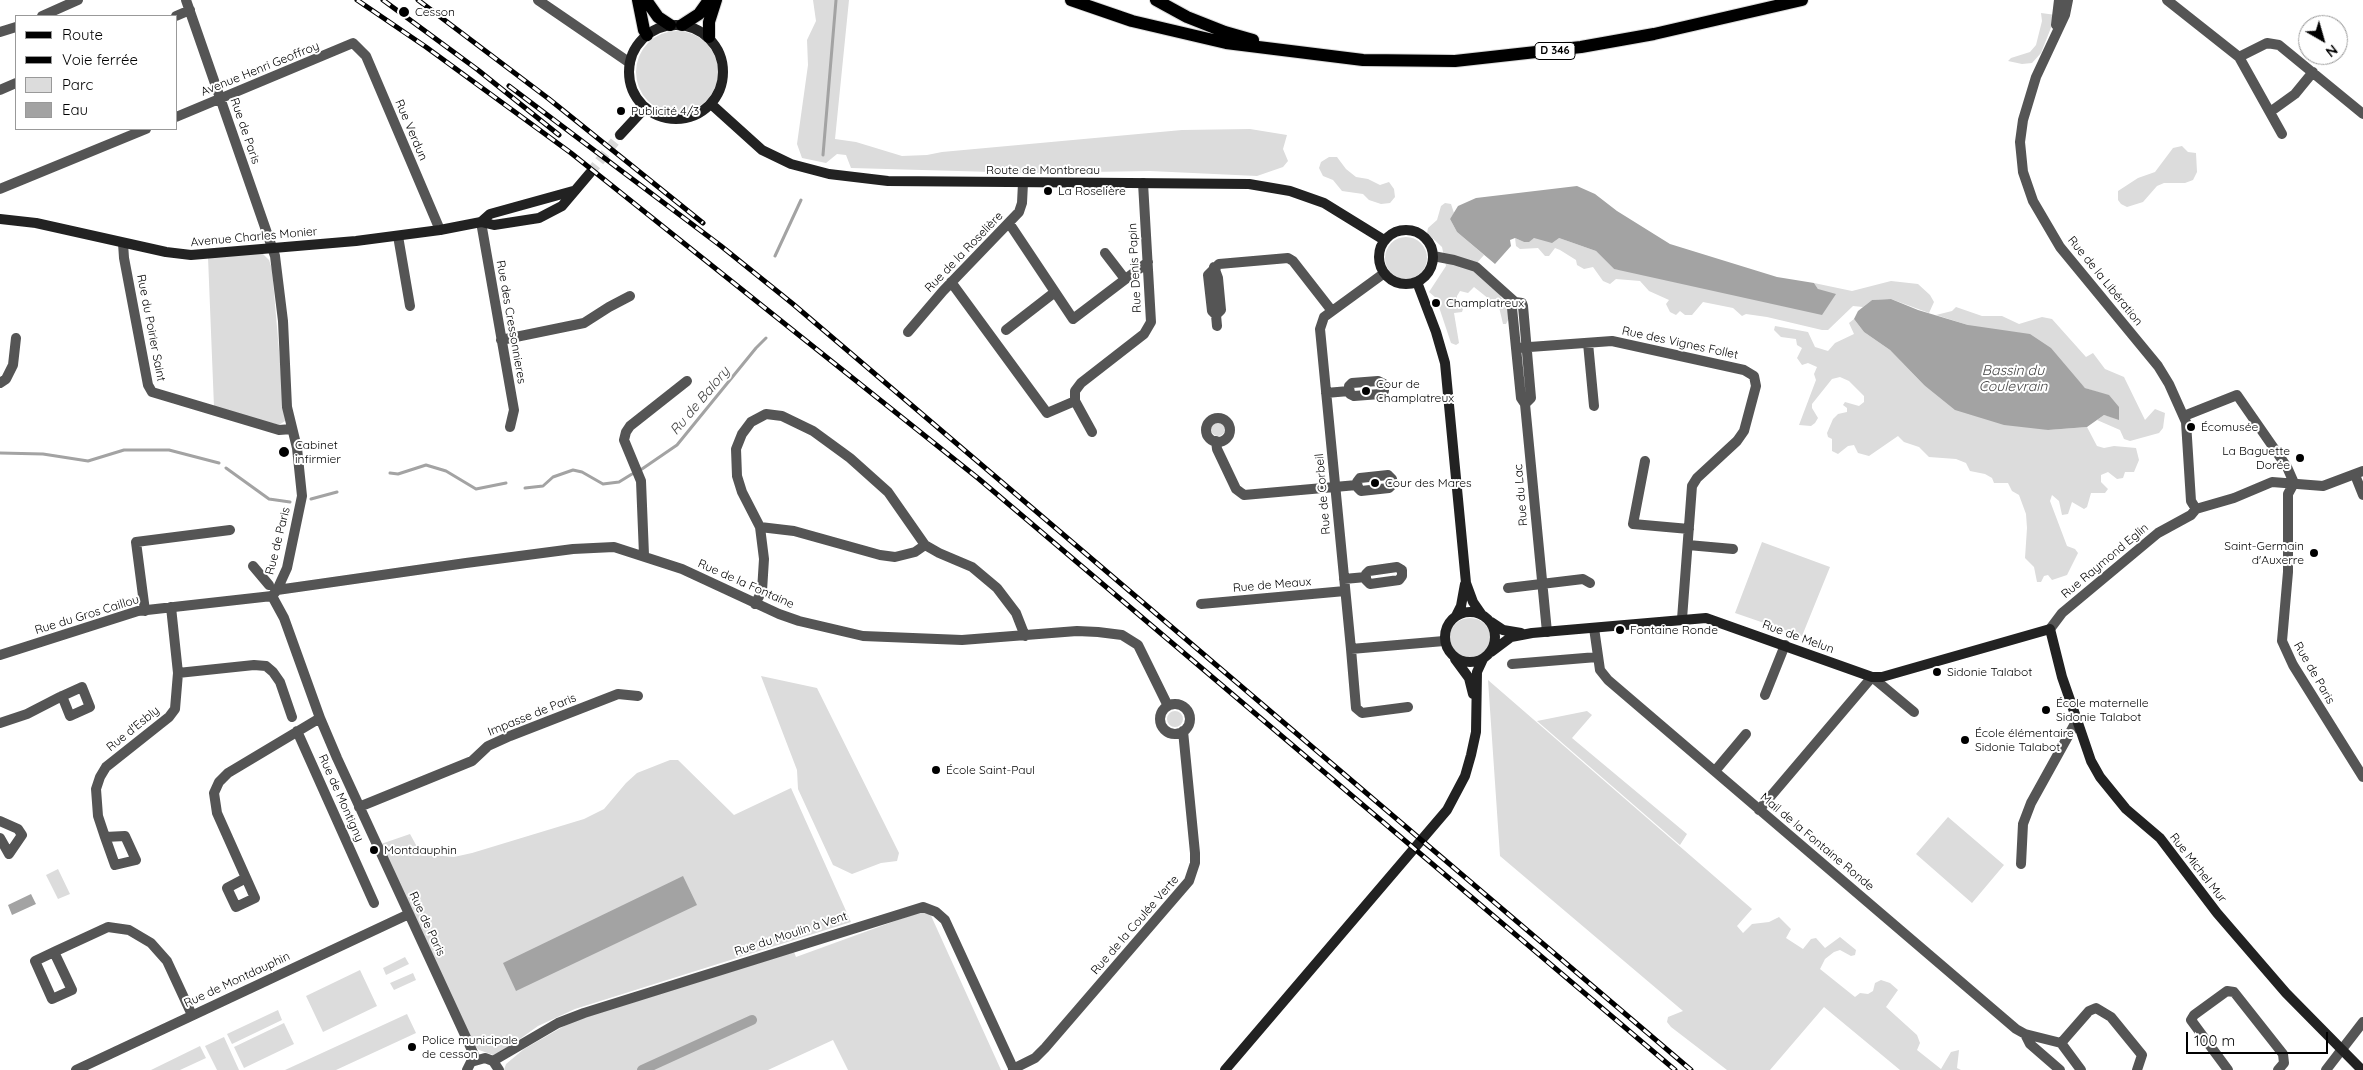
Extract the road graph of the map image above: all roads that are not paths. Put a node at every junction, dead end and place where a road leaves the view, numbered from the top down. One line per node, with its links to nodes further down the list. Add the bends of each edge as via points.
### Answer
1 (78, 0): 15 (street)
2 (186, 0): 14 (street, Rue de Paris)
3 (538, 0): 26 (street)
4 (638, 0): 20 (main road)
5 (646, 0): 17 (main road, via 658,17)
6 (709, 0): 17 (main road, via 699,14)
7 (716, 0): 22 (main road, via 709,22)
8 (1071, 0): 24 (main road, D 346, via 1132,21 1226,43)
9 (1156, 0): 24 (main road, via 1225,32)
10 (1802, 0): 24 (main road, D 346, via 1654,34 1516,56 1446,61 1363,60)
11 (2059, 0): 21 (street)
12 (2068, 0): 21 (street, Rue de la Libération)
13 (2167, 0): 25 (street)
14 (190, 10): 16 (street); 30 (street, Rue de Paris)
15 (44, 15)
16 (178, 15)
17 (676, 25): 20 (street); 22 (street, via 696,29)
18 (15, 27): 19 (street)
19 (0, 32)
20 (647, 35): 26 (street, via 633,52)
21 (2055, 36): 79 (street, Rue de la Libération, via 2036,77 2021,132 2021,159 2028,187 2039,213 2060,247 2158,366)
22 (709, 37): 31 (street, via 718,49 724,78 720,92)
23 (352, 43): 30 (street, Avenue Henri Geoffroy); 47 (street, Rue Verdun, via 366,56)
24 (1304, 53)
25 (2240, 57): 27 (street, via 2267,43 2279,45); 33 (street)
26 (630, 63): 32 (street, via 631,87)
27 (2313, 72): 33 (street, via 2296,94); 34 (street)
28 (15, 83): 29 (street)
29 (0, 90)
30 (221, 98): 35 (street, Avenue Henri Geoffroy); 51 (street, Rue de Paris)
31 (711, 104): 32 (street, via 700,113 672,119 657,116); 40 (street, Route de Montbreau, via 762,150 791,164 829,174 888,181)
32 (645, 108): 38 (street)
33 (2270, 112): 37 (street)
34 (2363, 114)
35 (178, 115)
36 (144, 130): 42 (street)
37 (2282, 134)
38 (620, 135)
39 (590, 172): 43 (street, Avenue Charles Monier)
40 (1023, 183): 41 (street, Route de Montbreau); 46 (street, Rue de la Roselière, via 1019,212)
41 (1143, 183): 49 (street, Route de Montbreau, via 1249,184 1290,191 1324,203); 54 (street, Rue Denis Papin)
42 (0, 188)
43 (573, 191): 45 (street, Avenue Charles Monier, via 490,214); 45 (street, Avenue Charles Monier, via 562,206 539,218 494,225)
44 (0, 219): 50 (street, Avenue Charles Monier, via 36,223)
45 (481, 222): 47 (street, Avenue Charles Monier); 68 (street, Rue des Cressonnieres)
46 (1009, 223): 57 (street, Rue de la Roselière); 59 (street)
47 (440, 230): 48 (street, Avenue Charles Monier)
48 (398, 236): 51 (street, Avenue Charles Monier); 62 (street)
49 (1384, 240): 53 (street, via 1397,231 1412,231 1425,238); 55 (street, via 1378,257)
50 (123, 243): 51 (street, Avenue Charles Monier, via 191,255); 81 (street, Rue du Poirier Saint, via 148,385 152,392 279,430)
51 (272, 248): 81 (street, Rue de Paris, via 282,313 287,407)
52 (1105, 253): 56 (street)
53 (1433, 256): 58 (street, via 1430,269); 61 (street, Rue du Lac, via 1476,267)
54 (1148, 262): 56 (street); 76 (street, Rue Denis Papin, via 1151,322 1144,334 1081,383 1075,392)
55 (1383, 274): 58 (street, via 1402,285); 63 (street, Rue de Corbeil)
56 (1125, 279): 59 (street, via 1072,319)
57 (951, 282): 66 (street, Rue de la Roselière); 76 (street, via 1047,414)
58 (1417, 282): 101 (street, via 1444,363)
59 (1055, 292): 65 (street)
60 (630, 296): 68 (street, via 584,323)
61 (1515, 302): 70 (street, Rue du Lac, via 1512,308); 71 (street, Rue du Lac, via 1523,306)
62 (410, 306)
63 (1332, 312): 64 (street, via 1294,261 1288,258 1219,264 1208,274); 75 (street, Rue de Corbeil, via 1324,317 1320,329)
64 (1217, 326)
65 (1006, 330)
66 (908, 332)
67 (16, 338): 73 (street, via 13,365 6,379)
68 (501, 340): 80 (street, Rue des Cressonnieres, via 514,410)
69 (1588, 343): 71 (street, Rue des Vignes Follet); 78 (street); 92 (street, Rue des Vignes Follet, via 1612,341 1744,370 1754,376 1756,386 1744,431 1692,486)
70 (1516, 348): 71 (street, Rue des Vignes Follet); 77 (street, Rue du Lac, via 1521,398)
71 (1527, 348): 77 (street, Rue du Lac, via 1531,398)
72 (686, 381): 97 (street, via 630,426 624,440 641,481)
73 (0, 383)
74 (1349, 391): 75 (street)
75 (1326, 393): 88 (street, Rue de Corbeil)
76 (1075, 400): 82 (street)
77 (1525, 404): 103 (street, Rue du Lac)
78 (1594, 406)
79 (2184, 416): 86 (street, via 2237,395 2287,467); 90 (street, Rue de la Libération, via 2191,501)
80 (510, 427)
81 (292, 429): 105 (street, Rue de Paris, via 302,496 287,568)
82 (1092, 432)
83 (1216, 441): 88 (street, via 1236,489 1244,495)
84 (1645, 460): 92 (street, via 1633,524)
85 (2359, 473): 86 (street, Rue Raymond Eglin, via 2323,486); 89 (street)
86 (2294, 483): 90 (street, Rue Raymond Eglin, via 2272,482); 144 (street, Rue de Paris, via 2288,494 2288,589 2282,641)
87 (1357, 485): 88 (street)
88 (1335, 487): 100 (street, Rue de Corbeil)
89 (2363, 495)
90 (2196, 509): 115 (street, Rue Raymond Eglin, via 2192,515 2158,532 2062,613)
91 (760, 527): 94 (street, via 794,530 895,557 915,552); 94 (street, via 737,476 736,449 751,422 766,414 782,416 813,431 850,458 888,492); 107 (street, via 764,559 762,591)
92 (1689, 529): 95 (street, Rue des Vignes Follet)
93 (230, 530): 110 (street, via 136,542)
94 (925, 545): 118 (street, via 972,567 997,588 1016,613)
95 (1688, 545): 96 (street); 113 (street, Rue des Vignes Follet)
96 (1733, 549)
97 (644, 555): 105 (street, Rue de la Fontaine, via 603,546); 107 (street, Rue de la Fontaine, via 724,587)
98 (253, 566): 105 (street)
99 (1366, 577): 100 (street)
100 (1344, 579): 106 (street, Rue de Corbeil)
101 (1466, 583): 111 (street); 112 (street, via 1473,602)
102 (1590, 583): 103 (street, via 1583,579)
103 (1542, 584): 104 (street); 116 (street, Rue du Lac)
104 (1508, 588)
105 (273, 590): 109 (street, Rue du Gros Caillou); 136 (street, Rue de Paris)
106 (1345, 590): 108 (street, Rue de Meaux); 121 (street, Rue de Corbeil)
107 (755, 604): 118 (street, Rue de la Fontaine, via 799,621 863,636 962,640)
108 (1201, 604)
109 (171, 607): 110 (street, Rue du Gros Caillou); 127 (street, Rue d'Esbly)
110 (145, 610): 123 (street, Rue du Gros Caillou)
111 (1456, 616): 112 (street, via 1469,612); 119 (street, via 1447,626)
112 (1485, 617): 117 (street, Rue de Melun, via 1503,630); 124 (street, via 1492,624 1495,638)
113 (1682, 619): 114 (street, Rue de Melun); 120 (street, Rue de Melun, via 1706,618)
114 (1594, 628): 116 (street, Rue de Melun); 125 (street, Mail de la Fontaine Ronde)
115 (2050, 628): 128 (street, Rue de Melun, via 1882,677); 137 (street, Rue Michel Mur)
116 (1547, 632): 117 (street, Rue de Melun)
117 (1532, 633): 124 (street, Rue de Melun, via 1511,637)
118 (1025, 636): 132 (street, Rue de la Fontaine, via 1091,632 1128,637 1138,645)
119 (1444, 641): 121 (street); 122 (street)
120 (1785, 645): 128 (street, Rue de Melun); 129 (street)
121 (1351, 649): 133 (street, Rue de Corbeil, via 1356,708 1362,713)
122 (1450, 654): 124 (street, via 1470,663); 141 (street, via 1469,678 1473,689)
123 (0, 655)
124 (1487, 655): 141 (street, via 1478,672)
125 (1597, 657): 126 (street); 143 (street, Mail de la Fontaine Ronde, via 1600,670 1608,680)
126 (1512, 664)
127 (178, 673): 135 (street, via 266,666 280,682); 148 (street, Rue d'Esbly, via 177,701 169,717 117,758 100,777 96,800)
128 (1872, 677): 134 (street); 146 (street)
129 (1765, 695)
130 (62, 696): 138 (street, via 27,714)
131 (638, 696): 145 (street, Impasse de Paris, via 618,694 510,736 488,746 472,761)
132 (1168, 706): 140 (street, Rue de la Coulée Verte, via 1181,706 1188,712 1190,720); 140 (street, via 1161,714 1162,728 1170,733)
133 (1408, 707)
134 (1914, 712)
135 (292, 717)
136 (320, 718): 139 (street); 145 (street, Rue de Paris)
137 (2077, 720): 150 (street, via 2031,803 2023,824); 159 (street, Rue Michel Mur, via 2091,761 2126,810 2160,838 2217,913 2286,993)
138 (0, 723)
139 (297, 730): 151 (street, via 228,773 214,793 217,813); 152 (street, Rue de Montigny)
140 (1183, 731): 162 (street, Rue de la Coulée Verte, via 1195,853 1190,881 1045,1048 1035,1058)
141 (1476, 732): 166 (street, via 1465,776 1438,821)
142 (1746, 734): 143 (street)
143 (1715, 771): 146 (street, Mail de la Fontaine Ronde)
144 (2363, 776)
145 (359, 807): 153 (street, Rue de Paris)
146 (1759, 810): 157 (street, Mail de la Fontaine Ronde)
147 (0, 821): 149 (street, via 18,829 22,835 10,854)
148 (104, 837)
149 (0, 838)
150 (2021, 864)
151 (246, 878)
152 (374, 903)
153 (408, 914): 155 (street, Rue de Montdauphin); 160 (street, Rue de Paris)
154 (54, 952): 155 (street, via 108,927 129,930 151,943 167,961)
155 (192, 1015): 163 (street, Rue de Montdauphin)
156 (2363, 1022): 159 (street)
157 (2025, 1034): 158 (street, Mail de la Fontaine Ronde); 167 (street, via 2030,1044)
158 (2061, 1043): 168 (street); 169 (street, via 2089,1011 2096,1008 2110,1017 2142,1055)
159 (2341, 1048): 172 (street); 173 (street, Rue Michel Mur)
160 (476, 1059): 161 (street); 164 (street)
161 (493, 1061): 162 (street, Rue du Moulin à Vent, via 558,1023 584,1013 923,907 945,920); 165 (street)
162 (1013, 1069)
163 (76, 1070)
164 (467, 1070)
165 (500, 1070)
166 (1226, 1070)
167 (2060, 1070)
168 (2081, 1070)
169 (2137, 1070)
170 (2228, 1070): 171 (street, via 2191,1020 2194,1014 2227,991 2234,992 2283,1054 2284,1063)
171 (2278, 1070)
172 (2326, 1070)
173 (2362, 1070)

